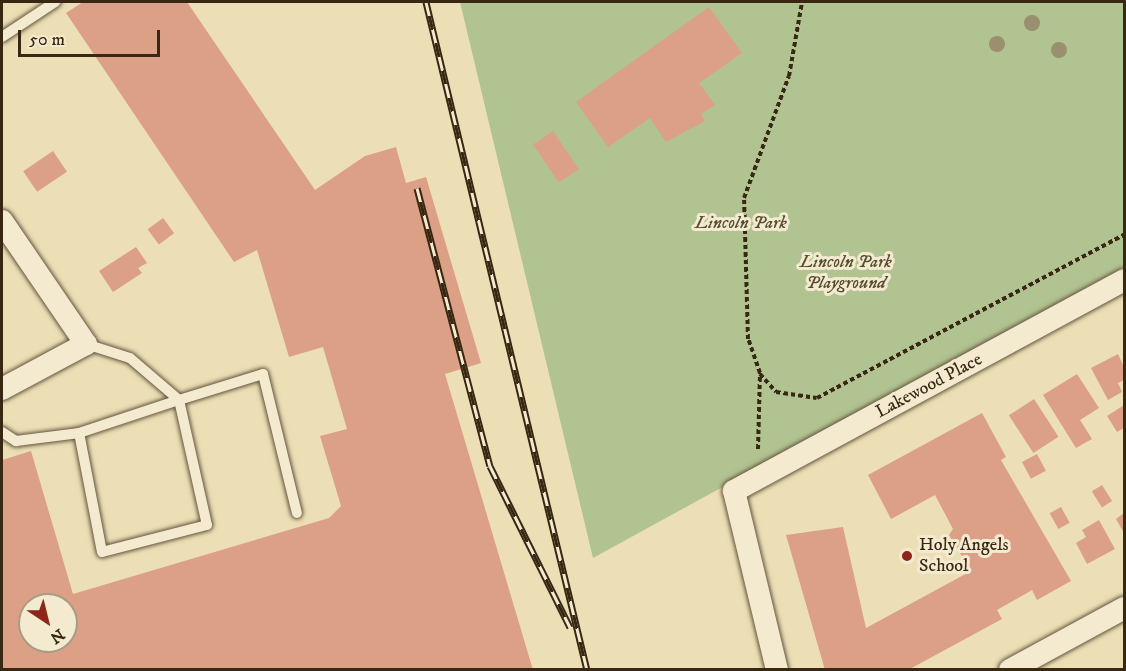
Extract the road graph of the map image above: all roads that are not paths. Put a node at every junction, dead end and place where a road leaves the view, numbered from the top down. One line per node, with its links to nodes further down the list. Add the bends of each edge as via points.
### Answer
1 (55, 2): 2 (lane)
2 (2, 37)
3 (2, 221): 5 (street)
4 (1125, 280): 12 (street, Lakewood Place, via 734,491)
5 (86, 344): 6 (street); 7 (lane, via 130,358)
6 (2, 389)
7 (179, 400): 9 (lane); 9 (lane, via 207,525 102,552); 10 (lane, via 263,374)
8 (2, 432): 9 (lane, via 16,441)
9 (79, 433)
10 (297, 513)
11 (1125, 608): 13 (street)
12 (777, 669)
13 (1010, 669)

